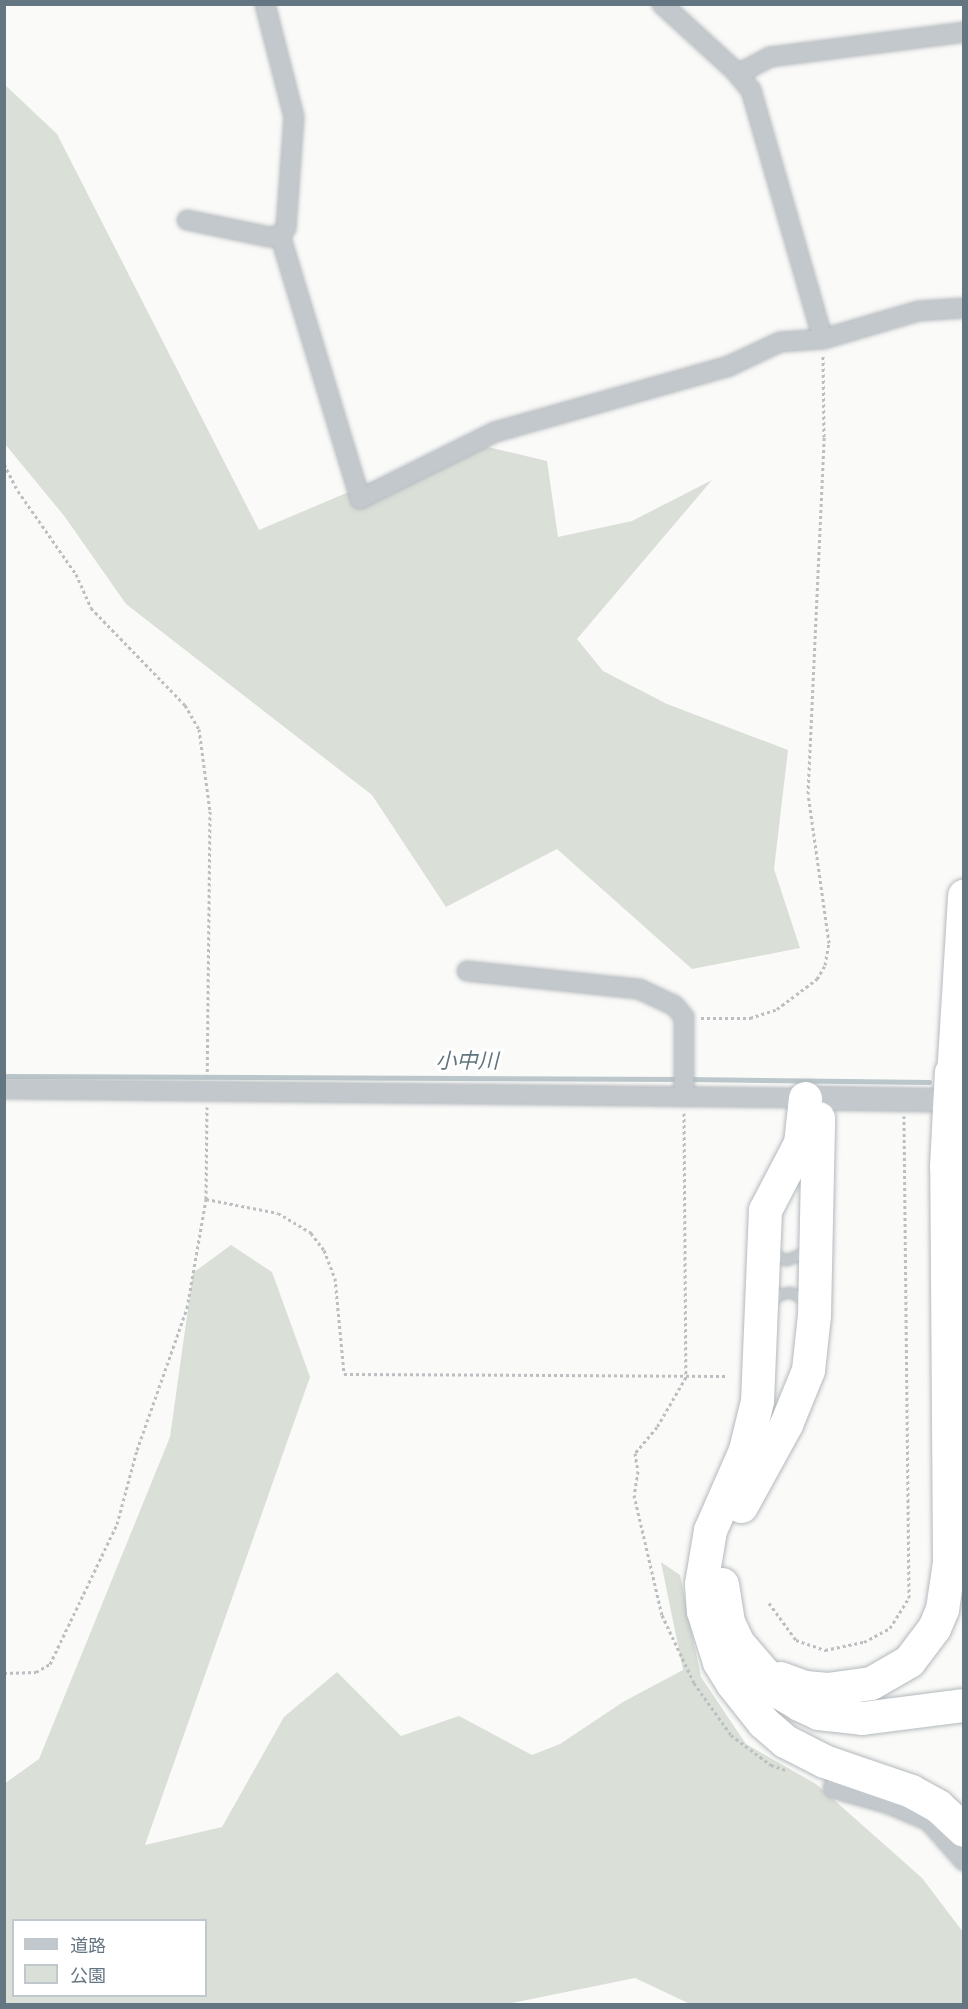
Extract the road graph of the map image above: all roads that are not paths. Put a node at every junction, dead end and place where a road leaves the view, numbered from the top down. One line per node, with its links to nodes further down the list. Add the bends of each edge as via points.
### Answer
1 (265, 4): 6 (street, via 294,117 286,228)
2 (662, 4): 4 (street)
3 (963, 32): 4 (street, via 770,57)
4 (738, 74): 8 (street, via 751,90)
5 (187, 220): 6 (street, via 270,237)
6 (280, 235): 8 (street, via 360,499 495,432 727,367 780,342)
7 (963, 308): 8 (street, via 919,311)
8 (823, 339)
9 (963, 895): 11 (highway)
10 (467, 971): 13 (street, via 639,989 674,1005 684,1017)
11 (951, 1072): 20 (highway); 21 (highway, via 946,1166 949,1562 942,1609 934,1628 909,1661 871,1683 849,1688 805,1687)
12 (4, 1089): 13 (street)
13 (684, 1093): 14 (street)
14 (811, 1098): 15 (street); 16 (highway, via 800,1143 772,1192); 17 (highway)
15 (929, 1100)
16 (762, 1233): 17 (lane, via 770,1252 786,1260 804,1255); 19 (highway)
17 (816, 1237): 18 (highway)
18 (814, 1315): 19 (lane, via 806,1300 790,1292 772,1298); 21 (highway, via 808,1370 799,1397 747,1492 724,1551 721,1575)
19 (760, 1318): 21 (highway, via 759,1374 751,1428 710,1530 700,1584 709,1636)
20 (963, 1424)
21 (741, 1671): 22 (highway, via 818,1713 862,1718); 24 (highway, via 763,1722 785,1741 824,1761 911,1791 938,1806)
22 (958, 1715)
23 (833, 1788): 25 (street, via 890,1804 929,1821)
24 (963, 1830)
25 (963, 1861)

